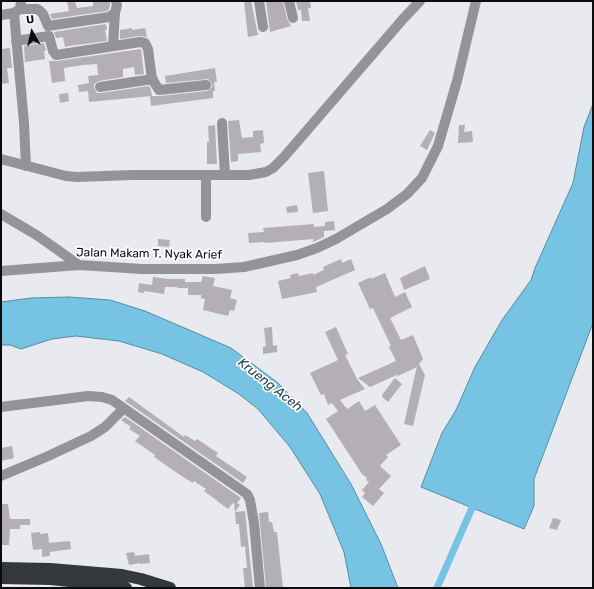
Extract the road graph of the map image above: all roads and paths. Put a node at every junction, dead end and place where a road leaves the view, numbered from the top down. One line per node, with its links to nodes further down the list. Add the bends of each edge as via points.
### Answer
1 (116, 1): 7 (street)
2 (259, 1): 10 (street)
3 (289, 1): 9 (street)
4 (420, 1): 21 (street, via 273,168 261,174)
5 (476, 1): 24 (street, Jalan Makam T. Nyak Arief, via 438,146 422,178 407,194 387,209 317,248 244,267 142,269)
6 (19, 8): 8 (street); 11 (street, via 40,11); 12 (street)
7 (115, 14): 11 (street); 13 (street)
8 (1, 15)
9 (293, 18)
10 (264, 27)
11 (48, 31): 12 (street); 13 (street, via 56,55)
12 (16, 41): 19 (street)
13 (113, 46): 14 (street, via 145,43)
14 (153, 79): 15 (street, via 159,90); 16 (street)
15 (206, 85)
16 (100, 87)
17 (222, 123): 21 (street)
18 (1, 159): 19 (street)
19 (26, 166): 20 (street, via 77,177)
20 (206, 175): 21 (street); 23 (street)
21 (224, 175)
22 (1, 214): 24 (street)
23 (206, 216)
24 (79, 265): 25 (street, Jalan Makam T. Nyak Arief)
25 (1, 271)
26 (1, 407): 27 (street, via 102,396)
27 (123, 409): 28 (street, via 105,427 91,436); 34 (street, via 247,494 254,523)
28 (1, 476)
29 (1, 568): 33 (highway, via 122,575)
30 (1, 578): 31 (highway, via 50,579)
31 (87, 585): 32 (highway)
32 (126, 588)
33 (170, 588)
34 (260, 588)

